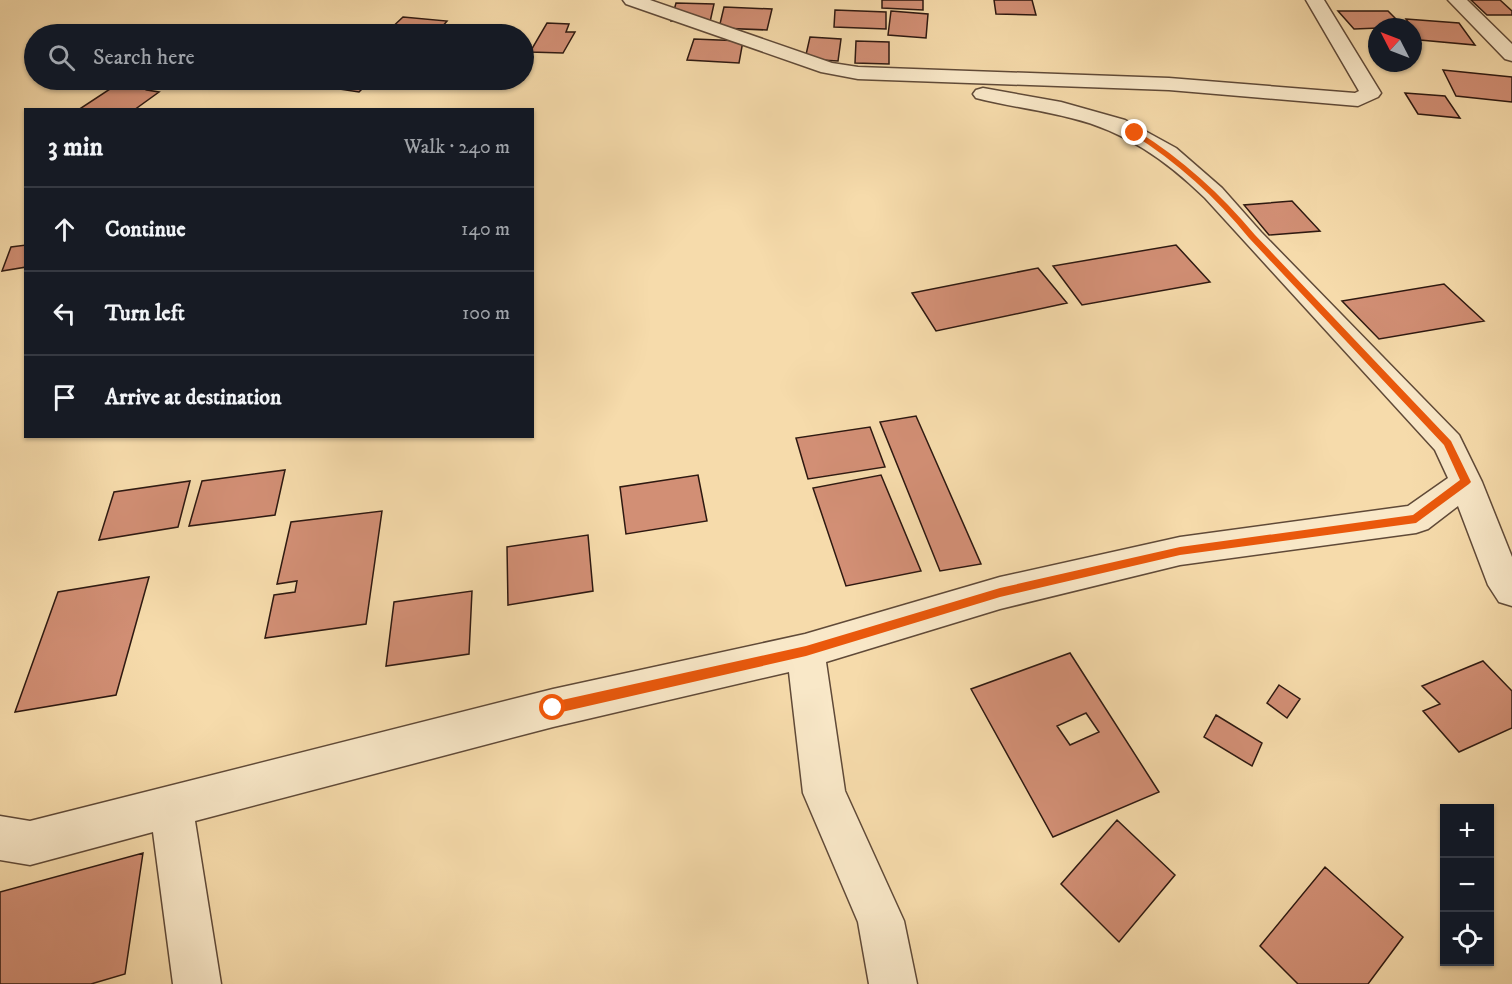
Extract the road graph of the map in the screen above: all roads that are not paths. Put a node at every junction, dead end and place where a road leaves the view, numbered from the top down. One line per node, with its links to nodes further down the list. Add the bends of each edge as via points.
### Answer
1 (632, 0): 5 (street, via 828,68)
2 (1315, 0): 5 (street, via 1371,93 1358,100 1170,84)
3 (1457, 0): 4 (street)
4 (1512, 56)
5 (927, 76): 6 (street, via 980,93 1100,120 1135,133 1165,151 1227,205 1252,237 1448,443)
6 (1466, 482): 7 (street, via 1501,574); 8 (street, via 1416,519 1180,551 1000,592)
7 (1512, 591)
8 (806, 651): 9 (street, via 553,708); 12 (street, via 824,794 881,921)
9 (171, 806): 10 (street, via 30,843); 11 (street)
10 (0, 838)
11 (197, 984)
12 (893, 984)

